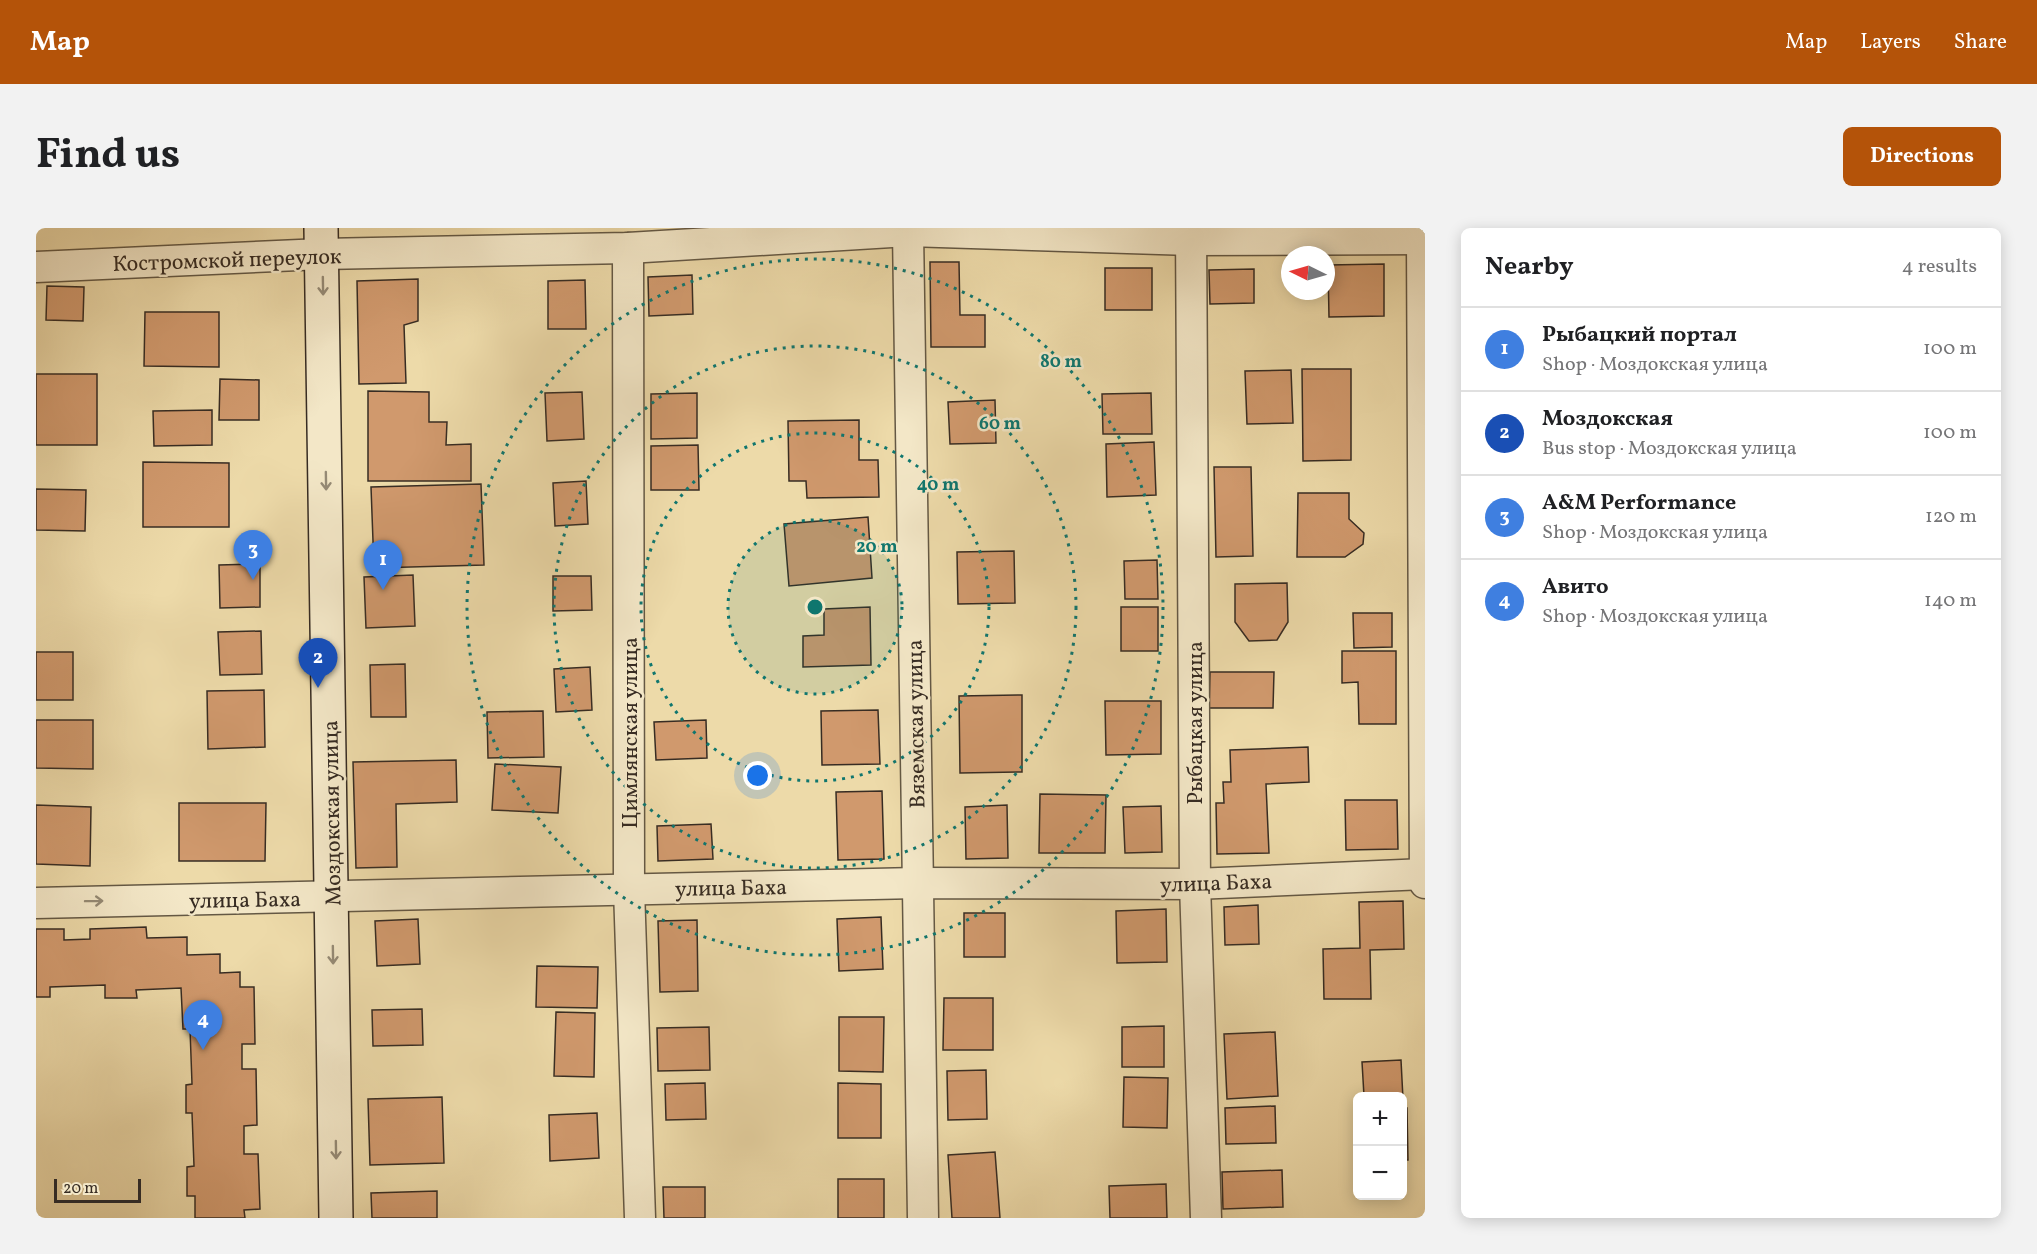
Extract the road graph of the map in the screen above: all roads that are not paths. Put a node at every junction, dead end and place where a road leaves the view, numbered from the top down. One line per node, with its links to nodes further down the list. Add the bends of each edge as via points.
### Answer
1 (908, 231): 2 (street, Костромской переулок); 5 (street, Костромской переулок); 8 (street, Вяземская улица)
2 (1191, 234): 3 (street, Костромской переулок); 10 (street, Рыбацкая улица)
3 (1423, 239): 7 (street)
4 (322, 241): 5 (street, Костромской переулок); 6 (street, Костромской переулок); 12 (main road, Моздокская улица, one-way to 12)
5 (628, 248): 11 (street, Цимлянская улица)
6 (36, 267)
7 (1425, 874): 9 (street); 10 (street, улица Баха)
8 (917, 883): 10 (street, улица Баха); 11 (street, улица Баха); 16 (street, Вяземская улица)
9 (1425, 883)
10 (1195, 884): 17 (street, Рыбацкая улица)
11 (629, 889): 12 (street, улица Баха); 15 (street, Цимлянская улица)
12 (332, 897): 13 (street, улица Баха, one-way to 12); 14 (main road, Моздокская улица, one-way to 14)
13 (36, 903)
14 (336, 1218)
15 (640, 1218)
16 (923, 1218)
17 (1206, 1218)

